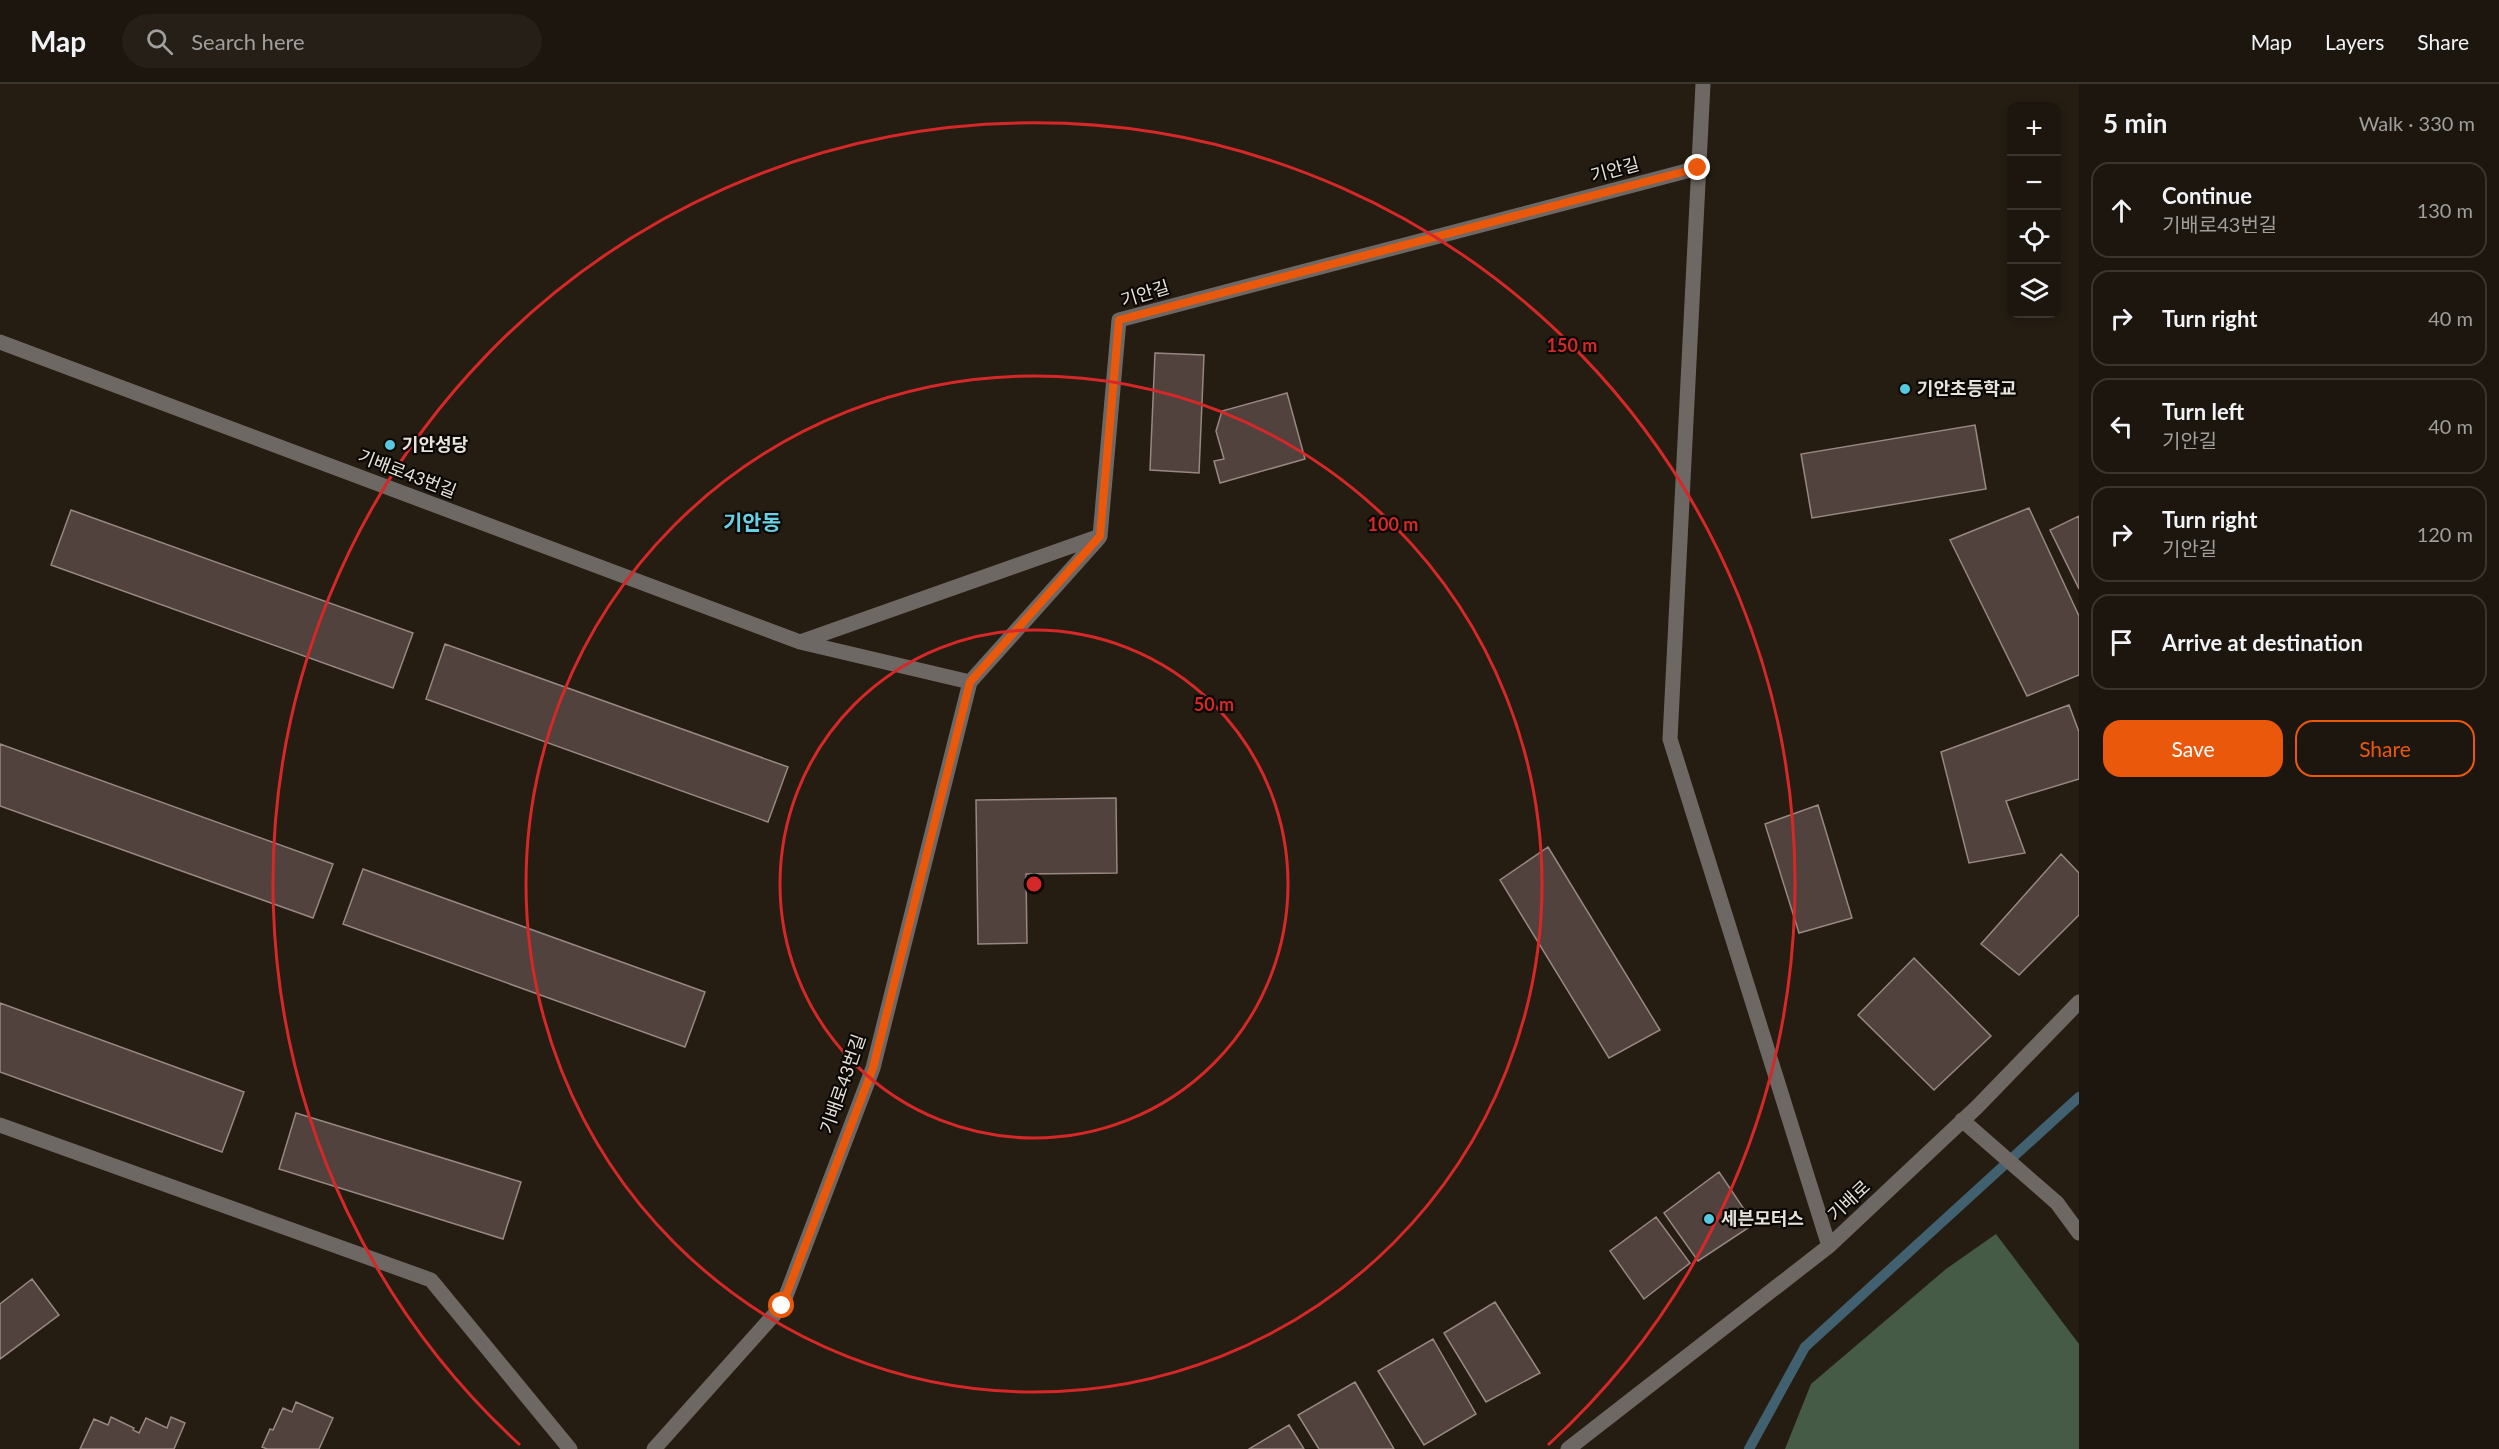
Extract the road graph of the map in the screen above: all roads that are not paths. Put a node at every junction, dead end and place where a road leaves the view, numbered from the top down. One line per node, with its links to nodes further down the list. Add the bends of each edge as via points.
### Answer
1 (1703, 84): 2 (street)
2 (1698, 168): 4 (street, 기안길, via 1119,320); 11 (street, via 1670,739)
3 (0, 342): 5 (street, 기배로43번길)
4 (1100, 536): 5 (street); 6 (street)
5 (800, 642): 6 (street, 기배로43번길)
6 (970, 682): 13 (street, 기배로43번길, via 873,1068 782,1306)
7 (2079, 1002): 8 (street, 기배로)
8 (1962, 1120): 10 (street, via 2057,1203); 11 (street, 기배로)
9 (0, 1125): 12 (street, via 431,1280)
10 (2079, 1233)
11 (1829, 1246): 14 (street, 기배로)
12 (570, 1449)
13 (654, 1449)
14 (1568, 1449)

